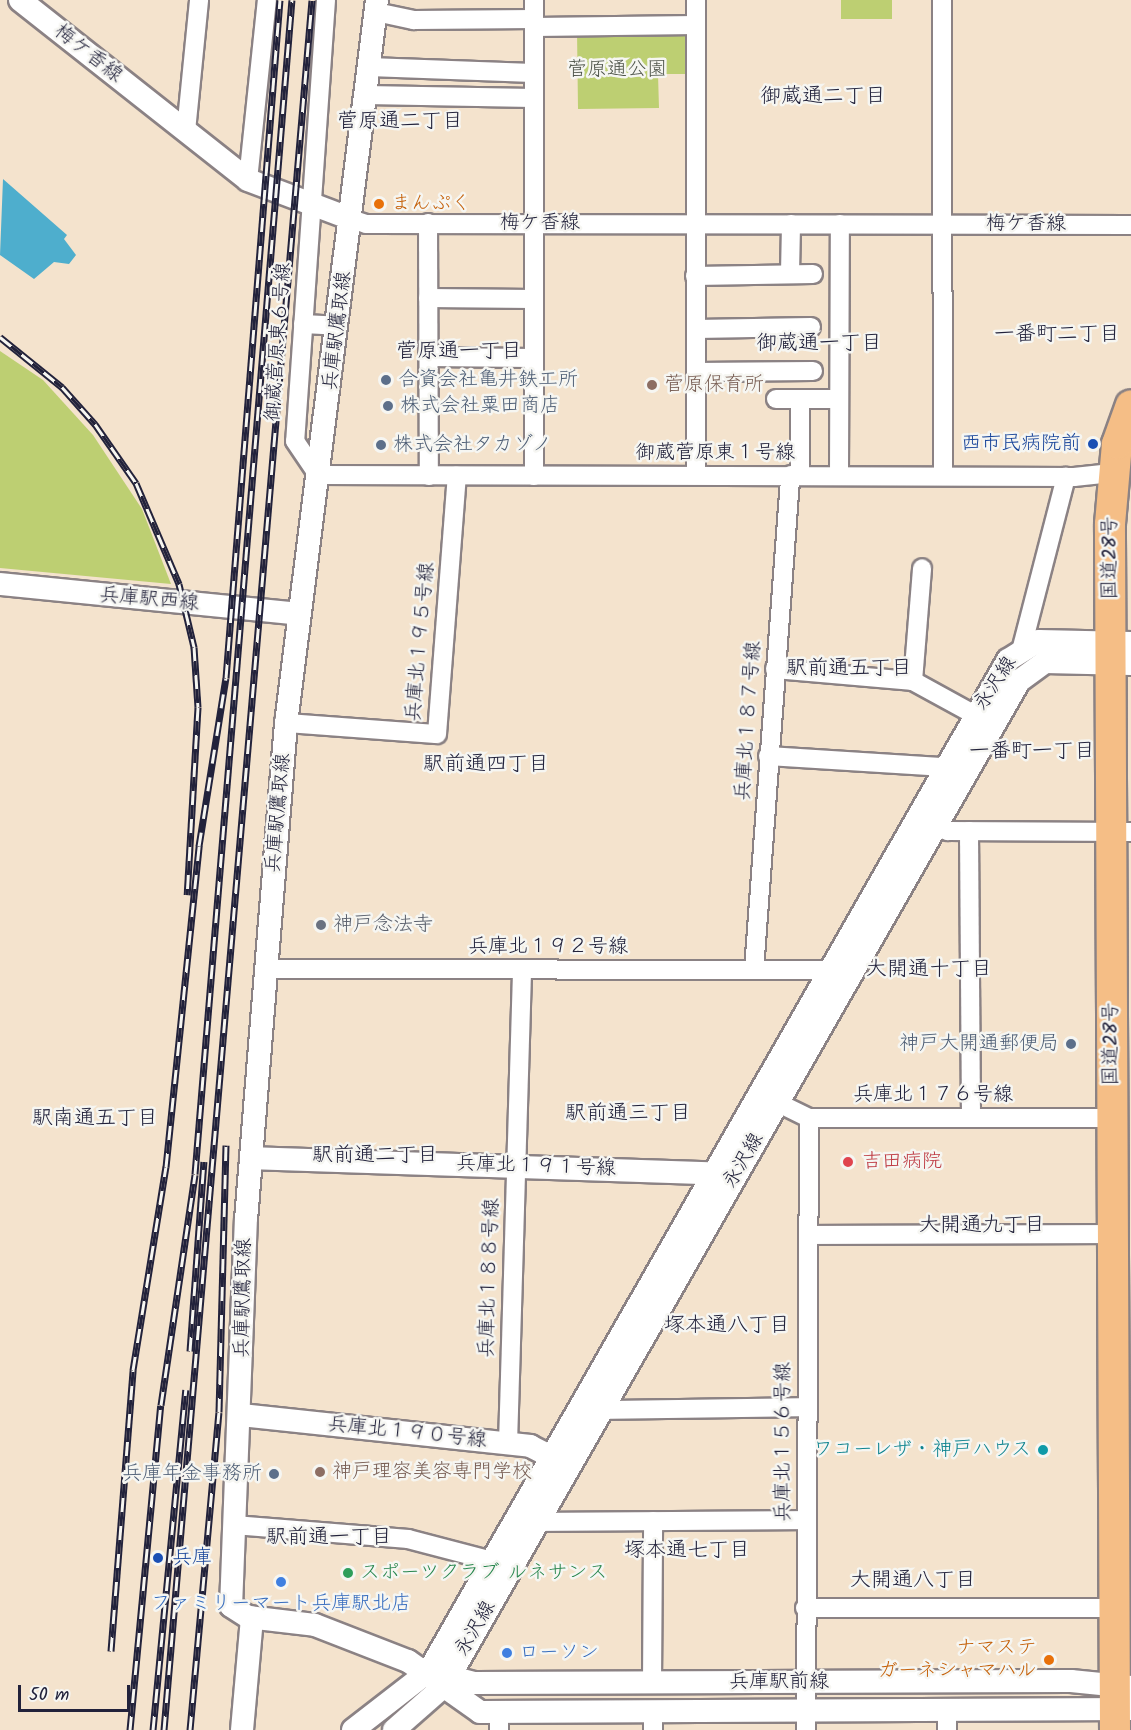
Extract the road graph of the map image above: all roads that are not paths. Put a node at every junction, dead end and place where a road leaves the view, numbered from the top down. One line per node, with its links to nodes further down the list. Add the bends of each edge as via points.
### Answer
1 (20, 0): 15 (street, 梅ケ香線)
2 (199, 0): 15 (street)
3 (267, 0): 16 (street)
4 (326, 0): 17 (street, 御蔵菅原東６号線)
5 (534, 0): 9 (street)
6 (696, 0): 10 (street)
7 (942, 0): 24 (street)
8 (377, 6): 9 (street, via 414,20); 11 (street, 兵庫駅鷹取線)
9 (534, 23): 10 (street); 12 (street)
10 (696, 25): 21 (street)
11 (369, 68): 12 (street); 13 (street, 兵庫駅鷹取線)
12 (533, 73): 14 (street)
13 (366, 95): 14 (street); 18 (street, 兵庫駅鷹取線)
14 (533, 98): 20 (street)
15 (186, 131): 16 (street, 梅ケ香線)
16 (248, 180): 17 (street, 梅ケ香線)
17 (311, 205): 18 (street, 梅ケ香線); 31 (street, 御蔵菅原東６号線)
18 (351, 219): 19 (street, 梅ケ香線); 32 (street, 兵庫駅鷹取線)
19 (428, 223): 20 (street, 梅ケ香線); 29 (street)
20 (533, 223): 21 (street, 梅ケ香線); 30 (street)
21 (695, 223): 22 (street, 梅ケ香線); 28 (street)
22 (791, 224): 23 (street, 梅ケ香線); 26 (street)
23 (840, 224): 24 (street, 梅ケ香線); 41 (street)
24 (941, 224): 25 (street, 梅ケ香線); 48 (street)
25 (1131, 225)
26 (790, 273): 27 (street); 28 (street)
27 (813, 274)
28 (695, 276): 34 (street)
29 (428, 298): 30 (street); 35 (street)
30 (533, 299): 36 (street)
31 (303, 324): 32 (street); 44 (street, 御蔵菅原東６号線, via 295,441)
32 (339, 326): 44 (street, 兵庫駅鷹取線)
33 (811, 327): 34 (street)
34 (696, 329): 38 (street)
35 (429, 357): 36 (street); 49 (street)
36 (533, 358): 51 (street)
37 (813, 371): 38 (street)
38 (696, 372): 45 (street)
39 (776, 399): 40 (street)
40 (800, 399): 41 (street); 46 (street, 兵庫北１８７号線)
41 (839, 399): 47 (street)
42 (1131, 405): 43 (highway, 国道28号)
43 (1112, 472): 52 (street, 御蔵菅原東１号線); 57 (highway, 国道28号)
44 (318, 475): 49 (street, 御蔵菅原東１号線); 55 (street, 兵庫駅鷹取線)
45 (696, 475): 46 (street, 御蔵菅原東１号線); 51 (street, 御蔵菅原東１号線)
46 (795, 475): 47 (street, 御蔵菅原東１号線); 58 (street, 兵庫北１８７号線)
47 (839, 475): 48 (street, 御蔵菅原東１号線)
48 (943, 475): 52 (street, 御蔵菅原東１号線)
49 (429, 476): 50 (street, 御蔵菅原東１号線)
50 (457, 476): 51 (street, 御蔵菅原東１号線); 61 (street, 兵庫北１９５号線, via 436,734)
51 (534, 476)
52 (1066, 477): 56 (street, 永沢線)
53 (922, 568): 59 (street)
54 (0, 584): 55 (street, 兵庫駅西線)
55 (298, 614): 61 (street, 兵庫駅鷹取線)
56 (1022, 647): 57 (street, 永沢線, via 1048,641); 60 (street, 永沢線, via 1008,660)
57 (1121, 653): 64 (street, 永沢線, via 1051,662 1028,671); 66 (highway, 国道28号)
58 (775, 669): 59 (street); 62 (street, 兵庫北１８７号線)
59 (913, 681): 60 (street)
60 (975, 715): 63 (street, 永沢線)
61 (286, 723): 67 (street, 兵庫駅鷹取線)
62 (768, 756): 63 (street); 69 (street, 兵庫北１８７号線)
63 (945, 767): 64 (street, 永沢線)
64 (926, 822): 65 (street); 70 (street, 永沢線); 71 (street, 永沢線)
65 (969, 831): 66 (street); 73 (street)
66 (1121, 832): 74 (highway, 国道28号)
67 (266, 969): 68 (street, 兵庫北１９２号線); 75 (street, 兵庫駅鷹取線)
68 (522, 970): 69 (street, 兵庫北１９２号線); 76 (street, 兵庫北１８８号線)
69 (754, 970): 70 (street, 兵庫北１９２号線)
70 (830, 970): 71 (street, 永沢線)
71 (768, 1098): 72 (street, 兵庫北１７６号線); 77 (street, 永沢線); 81 (street, 永沢線)
72 (809, 1118): 73 (street, 兵庫北１７６号線); 79 (street, 兵庫北１５６号線)
73 (971, 1118): 74 (street, 兵庫北１７６号線)
74 (1113, 1118): 78 (highway, 国道28号)
75 (251, 1158): 76 (street, 兵庫北１９１号線); 82 (street, 兵庫駅鷹取線)
76 (516, 1167): 77 (street, 兵庫北１９１号線); 83 (street, 兵庫北１８８号線)
77 (713, 1173): 84 (street, 永沢線)
78 (1113, 1234): 79 (street); 91 (highway, 国道28号)
79 (808, 1235): 80 (street, 兵庫北１５６号線)
80 (807, 1407): 81 (street); 85 (street, 兵庫北１５６号線)
81 (602, 1410): 84 (street, 永沢線)
82 (240, 1415): 83 (street, 兵庫北１９０号線); 88 (street, 兵庫駅鷹取線)
83 (508, 1444): 84 (street, 兵庫北１９０号線)
84 (561, 1461): 87 (street, 永沢線); 89 (street, 永沢線)
85 (806, 1520): 86 (street); 90 (street, 兵庫北１５６号線)
86 (653, 1521): 87 (street); 95 (street)
87 (538, 1522): 93 (street, 永沢線)
88 (234, 1525): 89 (street, via 408,1539); 92 (street, 兵庫駅鷹取線, via 230,1602 236,1612)
89 (492, 1561): 93 (street, 永沢線)
90 (805, 1608): 91 (street); 94 (street, 兵庫北１５６号線)
91 (1114, 1608): 96 (highway, 国道28号)
92 (252, 1617): 93 (street, via 315,1625); 102 (street)
93 (440, 1678): 95 (street, 兵庫駅前線, via 474,1683); 97 (street, 兵庫駅前線, via 475,1711); 101 (street, 永沢線); 103 (street, 永沢線)
94 (805, 1682): 95 (street, 兵庫駅前線); 96 (street, 兵庫駅前線); 99 (street, 兵庫北１５６号線)
95 (652, 1683)
96 (1121, 1704): 100 (street, 兵庫駅前線)
97 (499, 1721): 98 (street, 兵庫駅前線)
98 (653, 1721): 99 (street, 兵庫駅前線)
99 (806, 1721): 100 (street, 兵庫駅前線)
100 (947, 1721)
101 (403, 1727)
102 (242, 1730)
103 (353, 1730)

